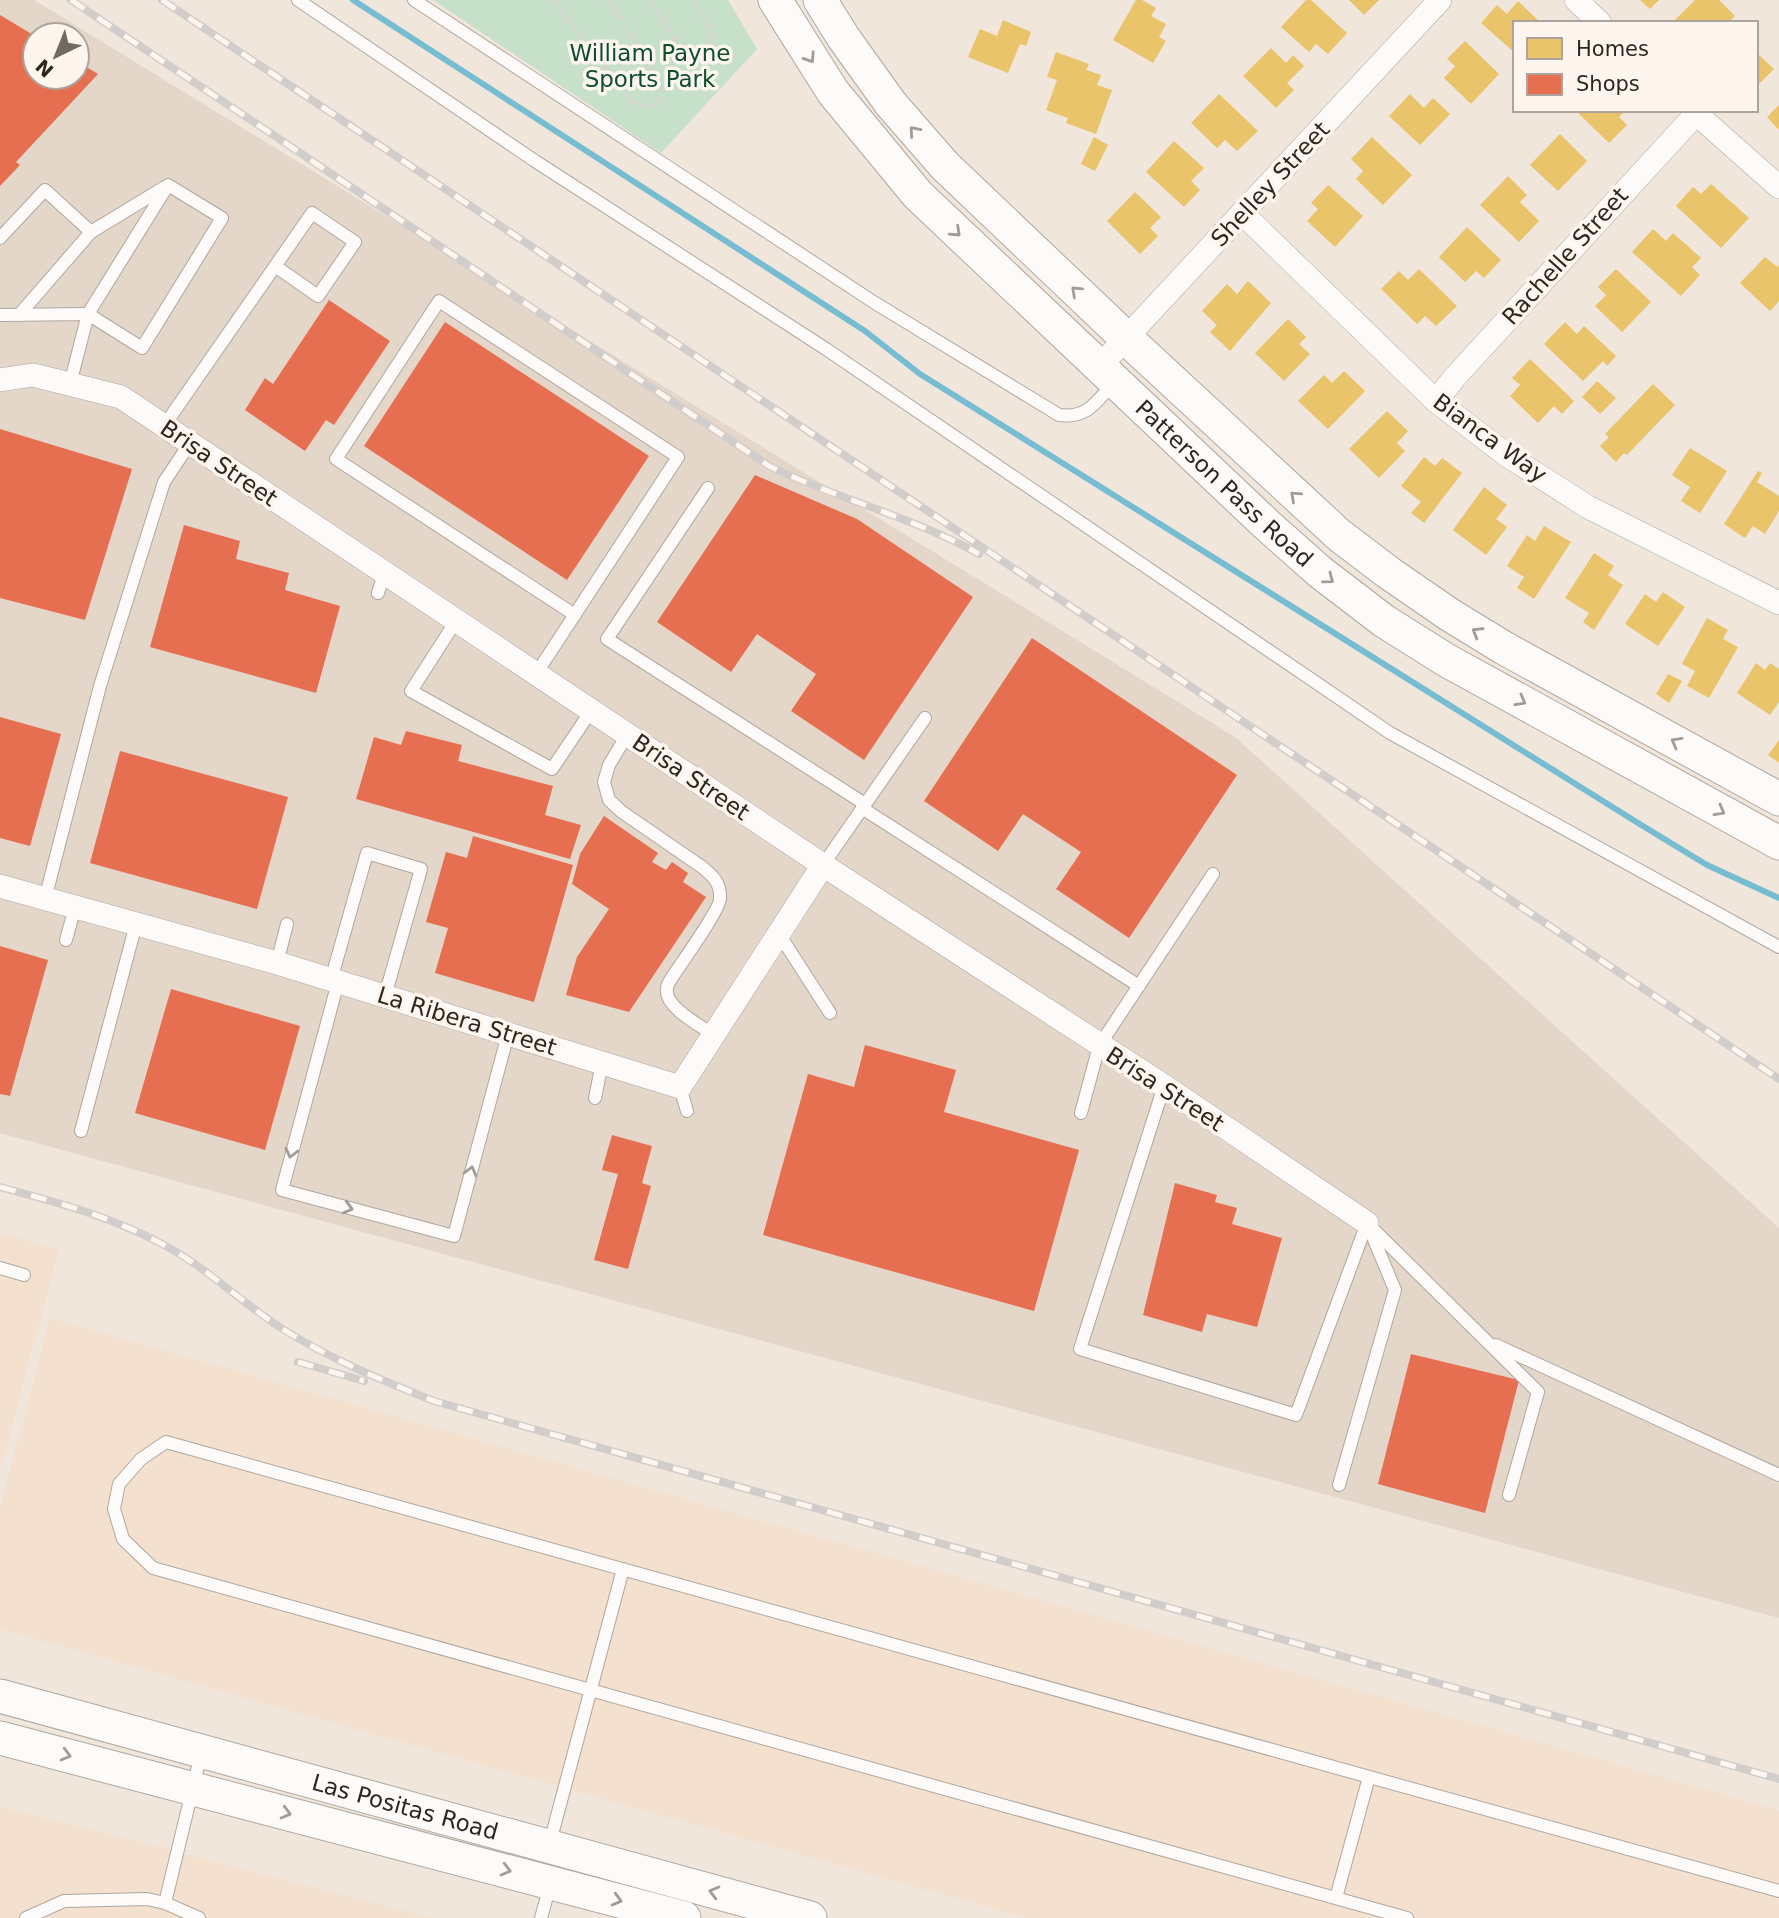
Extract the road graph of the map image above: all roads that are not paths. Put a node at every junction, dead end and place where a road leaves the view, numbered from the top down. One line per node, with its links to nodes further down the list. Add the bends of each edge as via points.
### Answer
1 (298, 0): 45 (lane, via 535,161 826,349 1390,733)
2 (414, 0): 19 (lane, via 875,303 1059,415 1088,411)
3 (775, 0): 19 (main road, Patterson Pass Road, one-way to 19, via 833,92 888,162 947,224)
4 (820, 0): 18 (main road, Patterson Pass Road, one-way to 4, via 916,134)
5 (1440, 0): 11 (street, Shelley Street)
6 (1576, 0): 7 (street)
7 (1598, 21)
8 (1694, 112): 10 (street); 22 (street, Rachelle Street)
9 (168, 185): 12 (lane); 16 (lane); 16 (lane, via 222,218 164,313 142,348)
10 (1779, 187)
11 (1243, 214): 18 (street, Shelley Street); 22 (street, Bianca Way)
12 (91, 232): 13 (lane, via 44,190); 17 (lane)
13 (0, 238)
14 (275, 266): 14 (lane, via 312,213 355,242 318,296); 23 (lane)
15 (0, 314): 17 (lane)
16 (88, 314): 17 (lane); 21 (lane)
17 (19, 315)
18 (1126, 338): 19 (street, Shelley Street); 33 (main road, Patterson Pass Road, one-way to 18, via 1504,648 1389,573 1339,535)
19 (1108, 373): 35 (main road, Patterson Pass Road, one-way to 35, via 1266,524 1384,621 1446,660)
20 (0, 380): 21 (street, Brisa Street, via 33,375)
21 (70, 384): 23 (street, Brisa Street, via 121,397)
22 (1436, 401): 26 (street, Bianca Way, via 1508,456 1588,506)
23 (164, 426): 24 (street, Brisa Street)
24 (190, 443): 28 (street, Brisa Street, via 381,583); 39 (lane, via 164,482 100,686)
25 (708, 488): 34 (lane, via 607,639)
26 (1779, 603)
27 (575, 615): 27 (lane, via 678,457 439,301 336,459); 29 (lane)
28 (456, 621): 29 (street, Brisa Street); 30 (lane, via 411,691 552,769)
29 (536, 674): 30 (street, Brisa Street)
30 (591, 711): 32 (street, Brisa Street)
31 (925, 718): 34 (lane)
32 (627, 735): 36 (street, Brisa Street); 52 (lane, via 604,782 609,800 702,867 719,885 720,902 666,990 677,1009)
33 (1779, 799)
34 (864, 806): 36 (lane); 48 (lane)
35 (1779, 843)
36 (823, 865): 43 (street); 53 (street, Brisa Street)
37 (1213, 874): 48 (lane)
38 (0, 886): 39 (street, La Ribera Street)
39 (45, 899): 40 (street, La Ribera Street)
40 (75, 907): 41 (street, La Ribera Street); 44 (lane)
41 (136, 924): 46 (street, La Ribera Street); 60 (lane)
42 (287, 924): 46 (lane)
43 (779, 934): 50 (lane); 52 (street)
44 (66, 940)
45 (1779, 947)
46 (277, 962): 47 (street, La Ribera Street)
47 (335, 981): 49 (street, La Ribera Street); 49 (lane, via 367,853 421,869); 51 (lane, one-way to 51, via 282,1189 454,1236)
48 (1139, 986): 53 (lane)
49 (385, 996): 51 (street, La Ribera Street)
50 (830, 1013)
51 (508, 1034): 54 (street, La Ribera Street)
52 (714, 1035): 56 (street)
53 (1099, 1046): 55 (street, Brisa Street); 59 (lane)
54 (603, 1063): 56 (street, La Ribera Street); 57 (lane)
55 (1164, 1086): 61 (street, Brisa Street); 61 (lane, via 1080,1349 1296,1415)
56 (680, 1087): 58 (lane)
57 (595, 1098)
58 (687, 1111)
59 (1081, 1113)
60 (81, 1131)
61 (1367, 1223): 64 (lane); 66 (lane, via 1395,1290)
62 (0, 1268): 63 (lane)
63 (24, 1275)
64 (1486, 1340): 65 (lane); 67 (lane, via 1538,1392)
65 (1779, 1475)
66 (1339, 1485)
67 (1509, 1495)
68 (624, 1569): 69 (lane); 69 (lane, via 166,1442 141,1458 119,1484 114,1509 122,1539 153,1568); 73 (lane)
69 (591, 1688): 75 (lane); 77 (lane)
70 (0, 1696): 72 (main road, Las Positas Road)
71 (0, 1738): 74 (main road, Las Positas Road, one-way to 74)
72 (201, 1751): 74 (lane); 75 (main road, Las Positas Road)
73 (1369, 1777): 76 (lane); 77 (lane)
74 (194, 1789): 75 (main road, Las Positas Road, one-way to 75); 78 (lane)
75 (550, 1864): 81 (lane); 82 (main road, Las Positas Road, one-way to 82); 83 (main road, Las Positas Road, one-way to 75)
76 (1779, 1891)
77 (1336, 1898): 84 (lane)
78 (165, 1903): 79 (lane, via 147,1899 64,1901); 80 (lane)
79 (26, 1918)
80 (199, 1918)
81 (541, 1918)
82 (684, 1918)
83 (810, 1918)
84 (1407, 1918)

